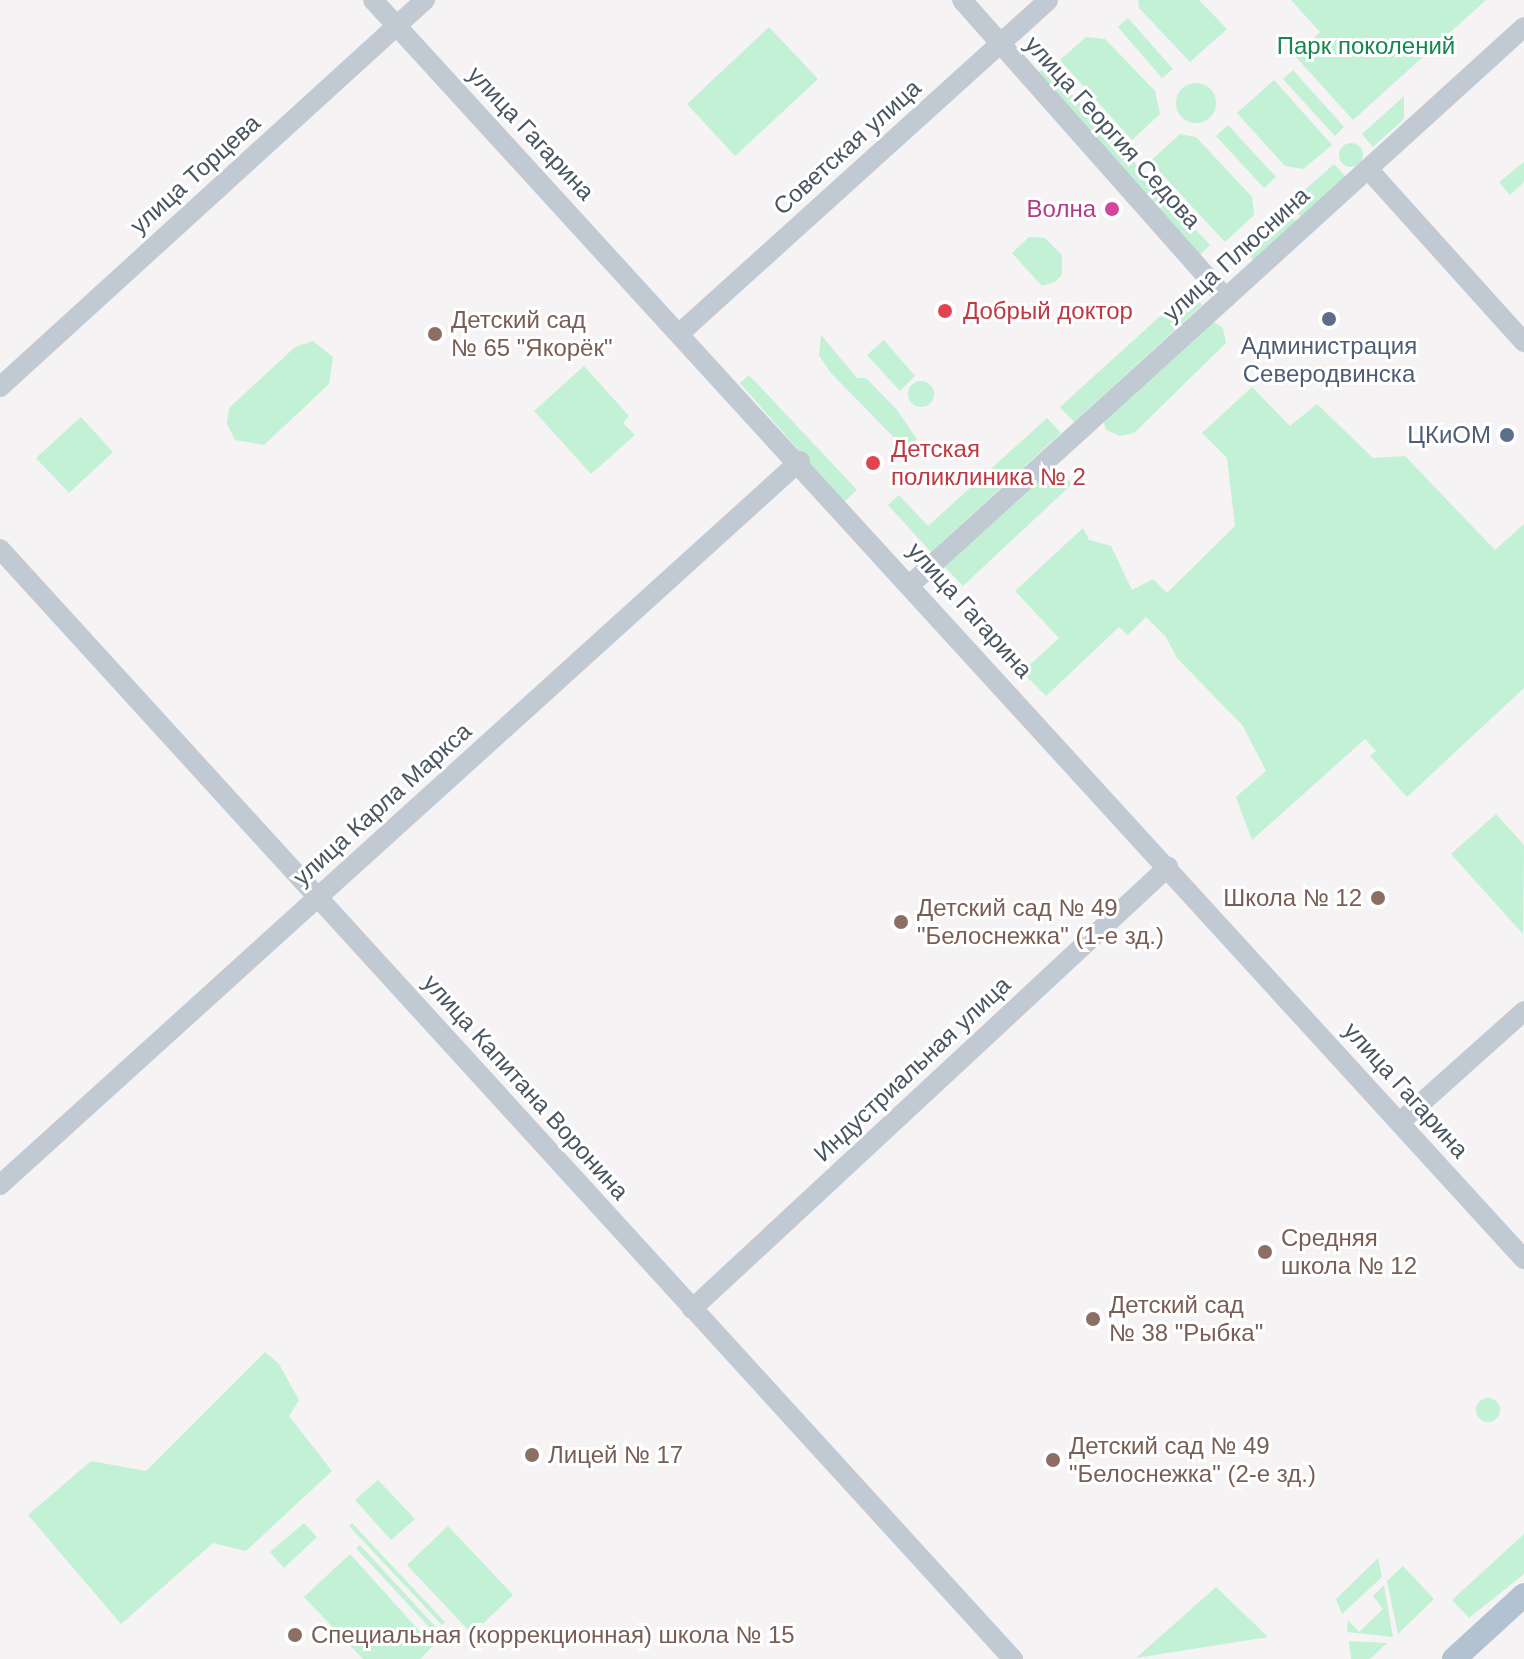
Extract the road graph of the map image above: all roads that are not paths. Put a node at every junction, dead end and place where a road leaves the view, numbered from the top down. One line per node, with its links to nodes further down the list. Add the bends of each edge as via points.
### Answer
1 (373, 0): 5 (street, улица Гагарина)
2 (425, 0): 5 (street, улица Торцева)
3 (962, 0): 7 (street, улица Георгия Седова)
4 (1048, 0): 7 (street, Советская улица)
5 (397, 26): 10 (street, улица Гагарина); 12 (street, улица Торцева)
6 (1524, 27): 8 (street, улица Плюснина)
7 (1000, 44): 9 (street, улица Георгия Седова); 10 (street, Советская улица)
8 (1368, 169): 9 (street, улица Плюснина); 11 (street)
9 (1226, 298): 15 (street, улица Плюснина)
10 (680, 333): 13 (street, улица Гагарина)
11 (1524, 342)
12 (0, 387)
13 (800, 461): 15 (street, улица Гагарина); 17 (street, улица Карла Маркса)
14 (0, 549): 17 (street, улица Капитана Воронина)
15 (911, 584): 16 (street, улица Гагарина)
16 (1168, 867): 19 (street, улица Гагарина); 22 (street, Индустриальная улица)
17 (318, 897): 20 (street, улица Карла Маркса); 22 (street, улица Капитана Воронина)
18 (1524, 1011): 19 (street)
19 (1400, 1122): 21 (street, улица Гагарина)
20 (0, 1185)
21 (1524, 1259)
22 (692, 1309): 24 (street, улица Капитана Воронина)
23 (1524, 1595): 25 (main road)
24 (1013, 1659)
25 (1454, 1659)

